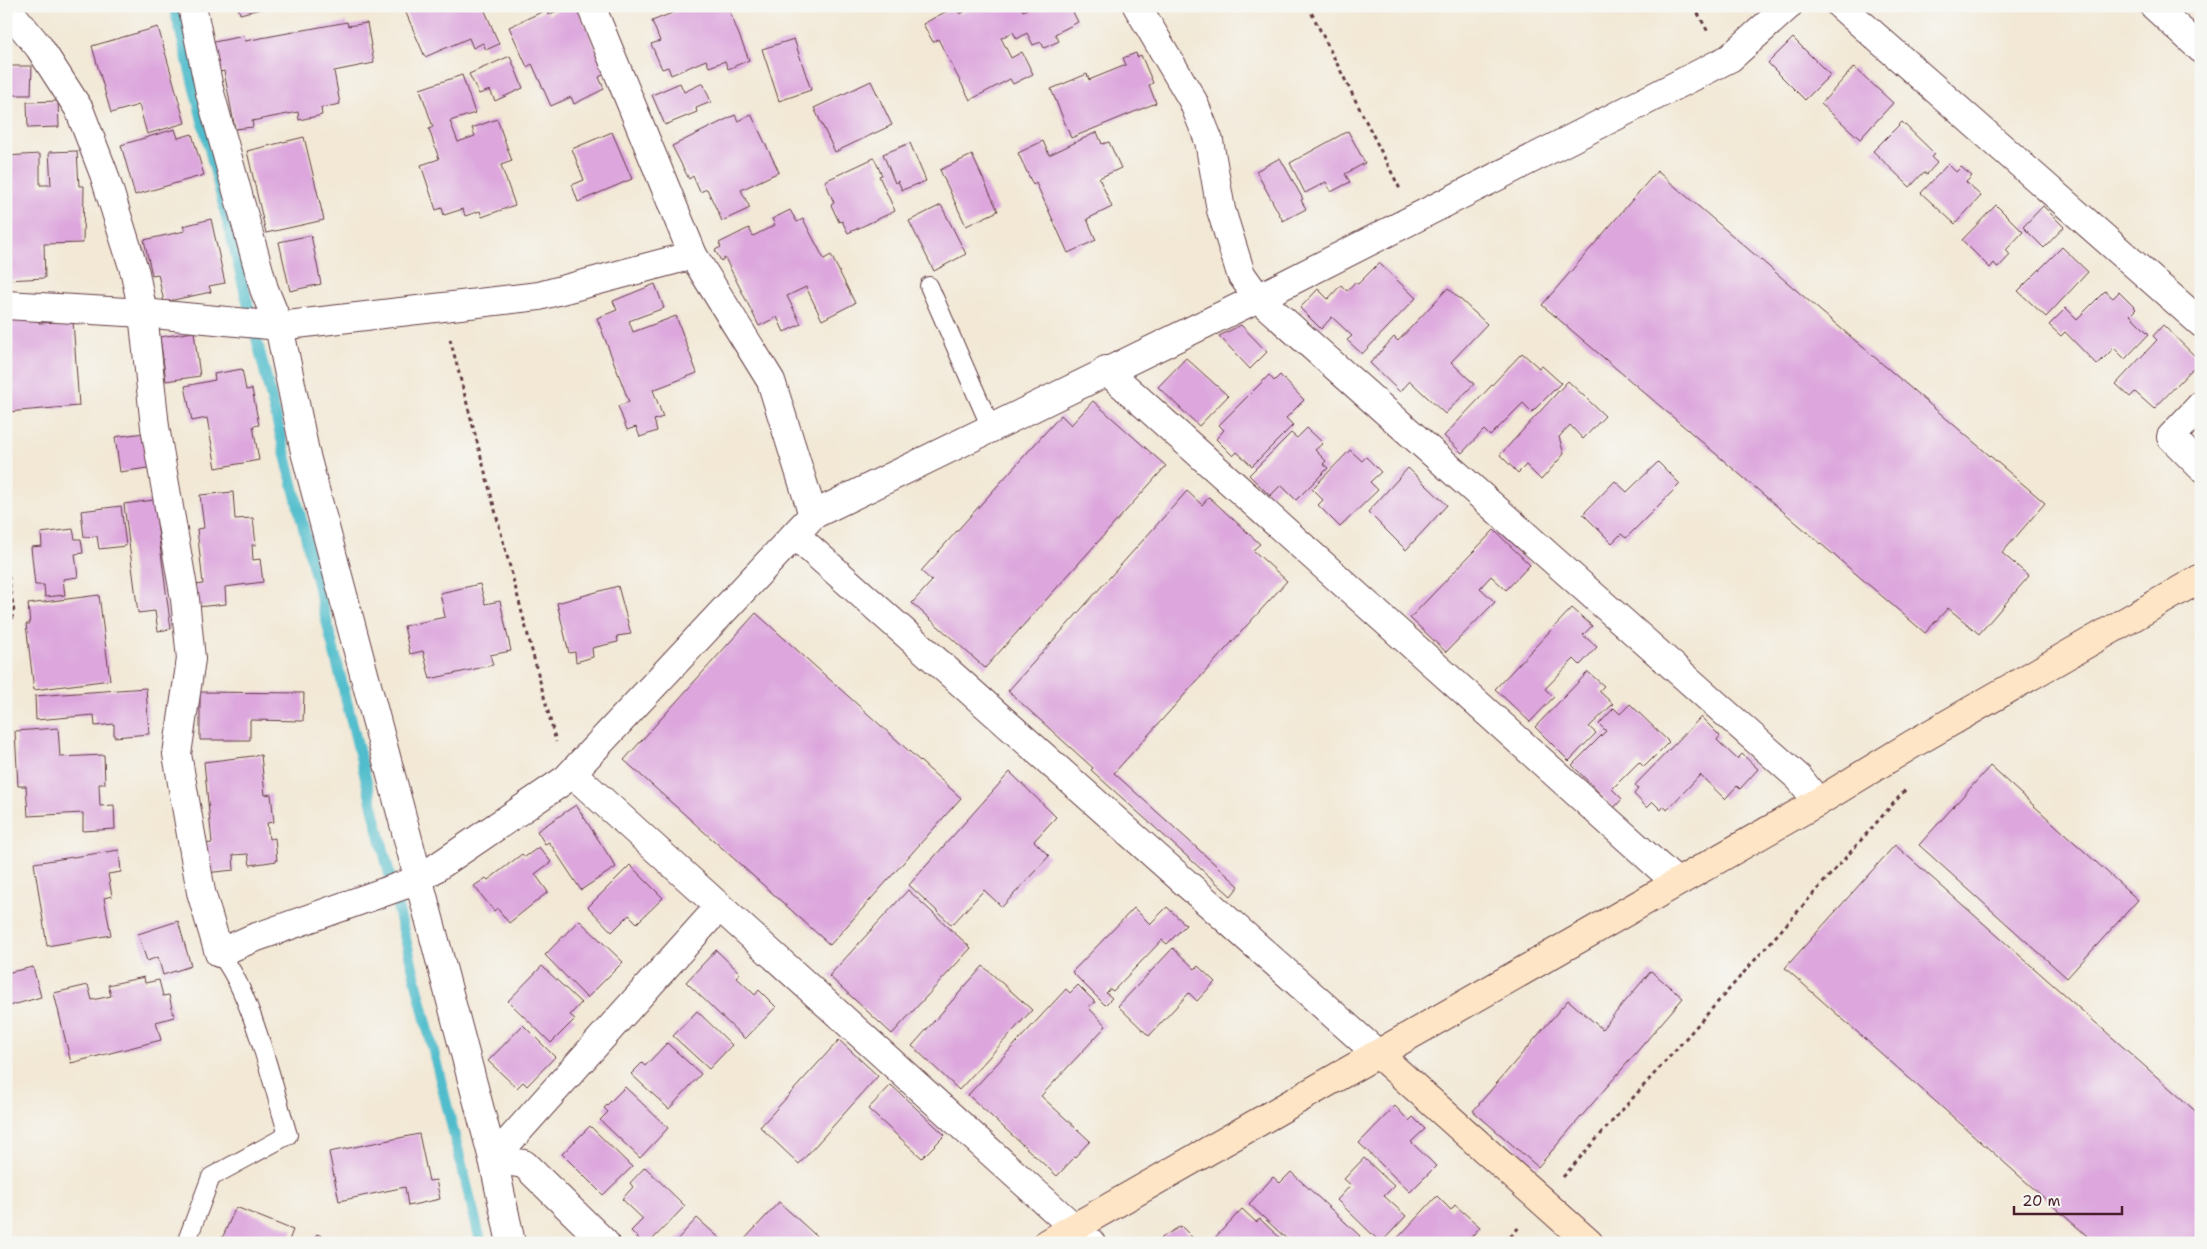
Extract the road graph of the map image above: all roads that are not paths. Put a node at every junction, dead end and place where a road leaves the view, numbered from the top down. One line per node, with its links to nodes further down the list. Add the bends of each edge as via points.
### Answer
1 (192, 6): 15 (street, via 210,93 264,289)
2 (591, 6): 9 (street)
3 (1137, 6): 11 (street, via 1193,101 1209,141 1221,210 1241,274)
4 (1788, 6): 11 (street, via 1730,58)
5 (1841, 6): 14 (street)
6 (2154, 6): 8 (street)
7 (6, 7): 13 (street, via 39,47 79,108 104,174)
8 (2201, 49)
9 (693, 255): 15 (street, via 539,296); 20 (street, via 770,381)
10 (929, 286): 18 (lane)
11 (1258, 298): 16 (street); 23 (street, via 1799,778)
12 (6, 305): 13 (street)
13 (143, 313): 15 (street); 27 (street, via 155,427 185,599 191,659 178,754 201,892)
14 (2201, 324)
15 (279, 326): 24 (street, via 305,452)
16 (1106, 370): 18 (street); 25 (street)
17 (2201, 405): 19 (street, via 2170,437)
18 (992, 430): 20 (street)
19 (2201, 467)
20 (804, 525): 22 (street); 28 (street)
21 (2201, 578): 23 (street)
22 (569, 776): 24 (street); 26 (street)
23 (1818, 802): 25 (street)
24 (418, 880): 27 (street); 29 (street)
25 (1676, 882): 28 (street)
26 (719, 907): 29 (street); 30 (street)
27 (219, 953): 31 (lane, via 229,964 250,1016 288,1135 211,1177)
28 (1379, 1055): 30 (street); 35 (street)
29 (493, 1159): 32 (street); 33 (street, via 524,1164)
30 (1082, 1235): 34 (street)
31 (186, 1243)
32 (511, 1243)
33 (605, 1243)
34 (1047, 1243)
35 (1589, 1243)

